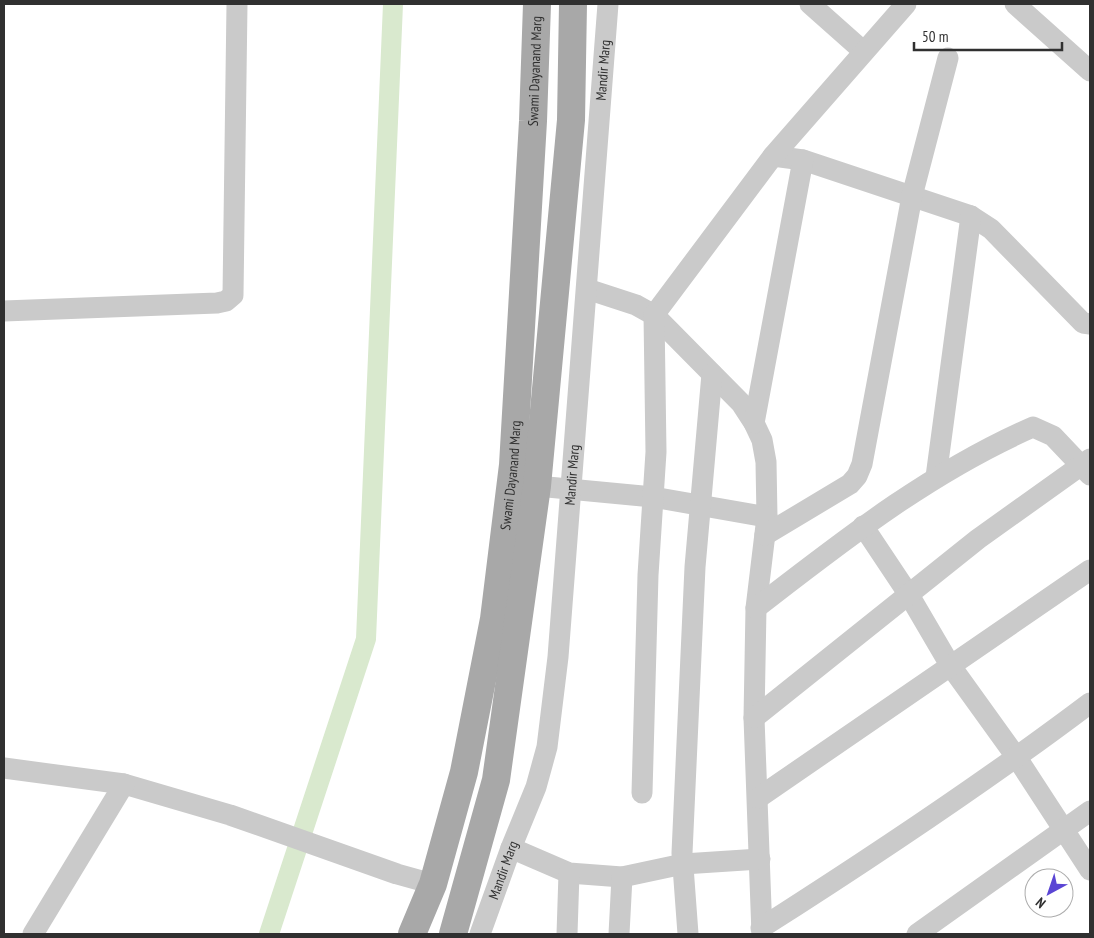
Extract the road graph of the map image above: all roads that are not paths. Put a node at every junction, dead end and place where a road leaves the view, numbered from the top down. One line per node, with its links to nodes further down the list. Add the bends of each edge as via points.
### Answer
1 (237, 4): 16 (street, via 233,295 216,303)
2 (537, 4): 48 (main road, Swami Dayanand Marg, via 533,130 512,475 494,620 464,772)
3 (573, 4): 23 (main road, Swami Dayanand Marg, via 571,120)
4 (608, 4): 15 (street, Mandir Marg)
5 (810, 4): 8 (street)
6 (906, 4): 8 (street)
7 (1015, 4): 10 (street)
8 (863, 51): 11 (street)
9 (948, 58): 13 (street)
10 (1088, 63)
11 (774, 156): 12 (street); 17 (street)
12 (803, 160): 13 (street); 20 (street)
13 (912, 196): 14 (street); 27 (street, via 862,464 857,476 839,491)
14 (971, 216): 18 (street, via 991,229 1083,323); 22 (street)
15 (587, 289): 17 (street, via 636,305); 24 (street, Mandir Marg)
16 (4, 311)
17 (654, 315): 19 (street); 25 (street, via 656,452)
18 (1090, 324)
19 (712, 374): 20 (street, via 741,403); 26 (street)
20 (754, 422): 27 (street, via 766,462)
21 (1087, 467): 22 (street, via 1053,436 1033,427); 30 (street, via 978,539)
22 (936, 477): 28 (street)
23 (537, 486): 24 (street); 52 (main road, Swami Dayanand Marg, via 496,780)
24 (570, 488): 25 (street); 42 (street, Mandir Marg, via 558,657 547,746 536,787)
25 (653, 497): 26 (street); 38 (street)
26 (699, 506): 27 (street); 44 (street)
27 (766, 526): 31 (street)
28 (863, 526): 30 (street); 31 (street)
29 (1090, 570): 32 (street)
30 (908, 595): 32 (street); 34 (street)
31 (756, 608): 34 (street)
32 (950, 665): 35 (street); 39 (street)
33 (1090, 703): 35 (street)
34 (754, 718): 39 (street)
35 (1017, 758): 41 (street); 49 (street)
36 (4, 768): 37 (street)
37 (124, 784): 48 (street, via 230,815); 50 (street)
38 (642, 793)
39 (758, 798): 43 (street)
40 (1090, 810): 41 (street)
41 (1064, 829): 45 (street); 57 (street)
42 (511, 848): 46 (street); 53 (street, Mandir Marg)
43 (760, 859): 44 (street); 49 (street)
44 (683, 864): 47 (street); 56 (street)
45 (1090, 870)
46 (569, 873): 47 (street); 54 (street)
47 (622, 877): 55 (street)
48 (433, 884): 51 (main road, Swami Dayanand Marg)
49 (762, 931)
50 (33, 934)
51 (412, 934)
52 (453, 934)
53 (480, 934)
54 (567, 934)
55 (619, 934)
56 (688, 934)
57 (917, 934)

